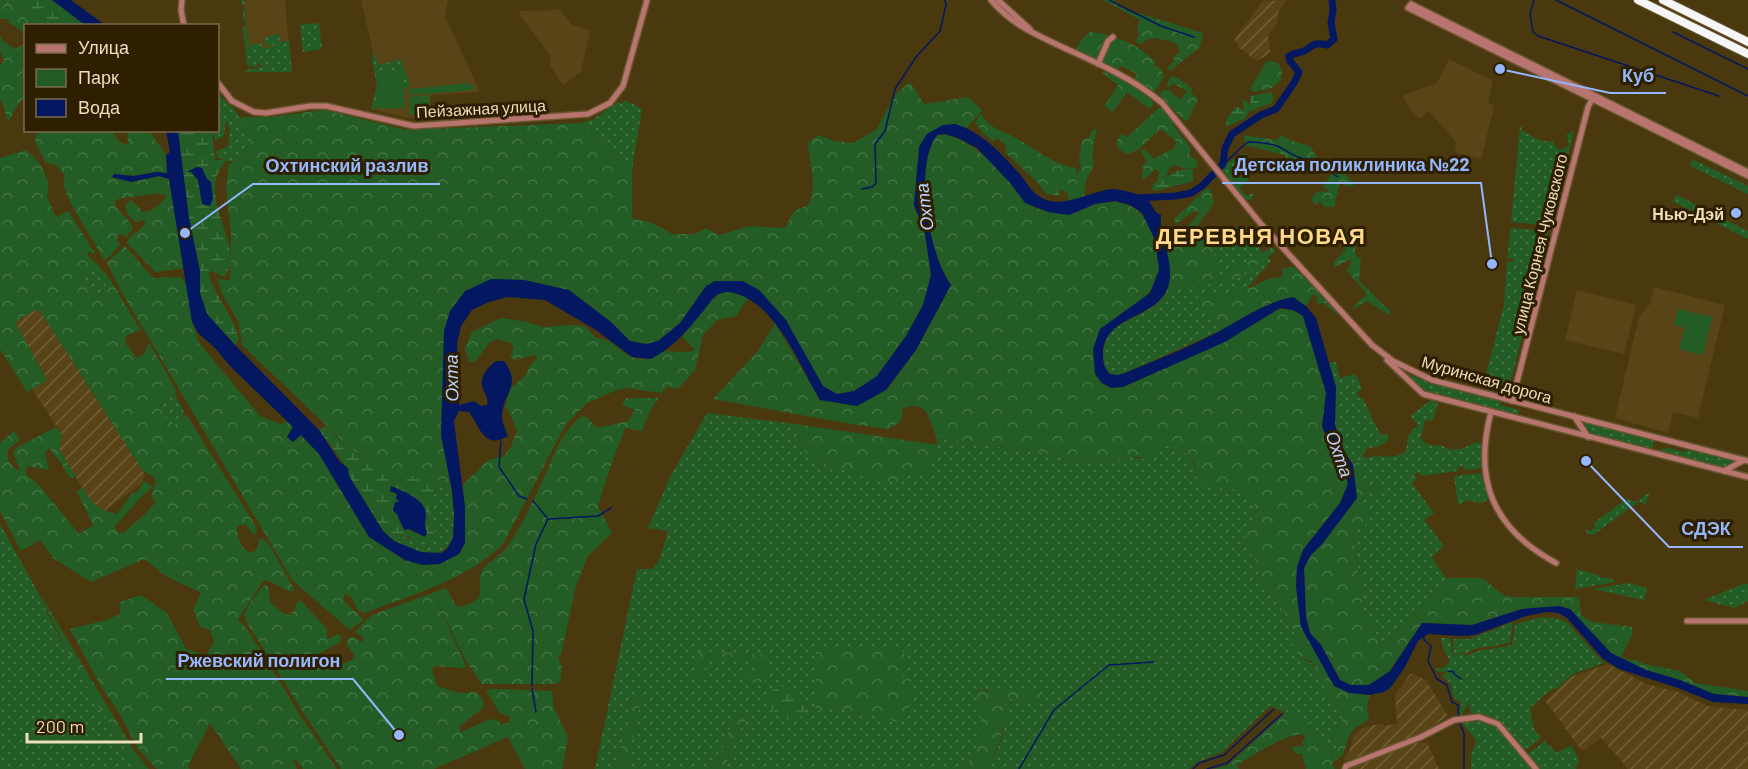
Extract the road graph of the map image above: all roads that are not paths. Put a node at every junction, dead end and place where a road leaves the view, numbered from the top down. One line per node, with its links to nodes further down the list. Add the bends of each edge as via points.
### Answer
1 (182, 0): 7 (street)
2 (647, 0): 13 (street, Пейзажная улица, via 623,86 610,104 588,114 414,126 326,106 254,112 232,101)
3 (991, 0): 8 (street, via 1014,22)
4 (998, 0): 8 (street)
5 (1638, 0): 11 (highway)
6 (1663, 0): 10 (highway)
7 (183, 24)
8 (1039, 35): 12 (street)
9 (1113, 37): 12 (street)
10 (1748, 42)
11 (1748, 54)
12 (1098, 64): 16 (street, Муринская дорога, via 1162,103 1267,232)
13 (219, 84)
14 (1593, 98): 14 (street, via 1411,4 1408,8); 15 (street); 17 (street, улица Корнея Чуковского)
15 (1748, 174)
16 (1382, 354): 17 (street, Муринская дорога, via 1432,380); 18 (street, via 1420,393)
17 (1512, 400): 19 (street, Муринская дорога)
18 (1491, 412): 20 (street); 24 (street, via 1483,456 1492,500 1517,535)
19 (1574, 416): 20 (street); 21 (street, Муринская дорога)
20 (1588, 437): 22 (street)
21 (1746, 460): 22 (street)
22 (1724, 471): 23 (street)
23 (1748, 477)
24 (1556, 563)
25 (1687, 621): 26 (street)
26 (1748, 621)
27 (1345, 769): 28 (street, via 1454,720 1479,717 1498,723)
28 (1536, 769)

